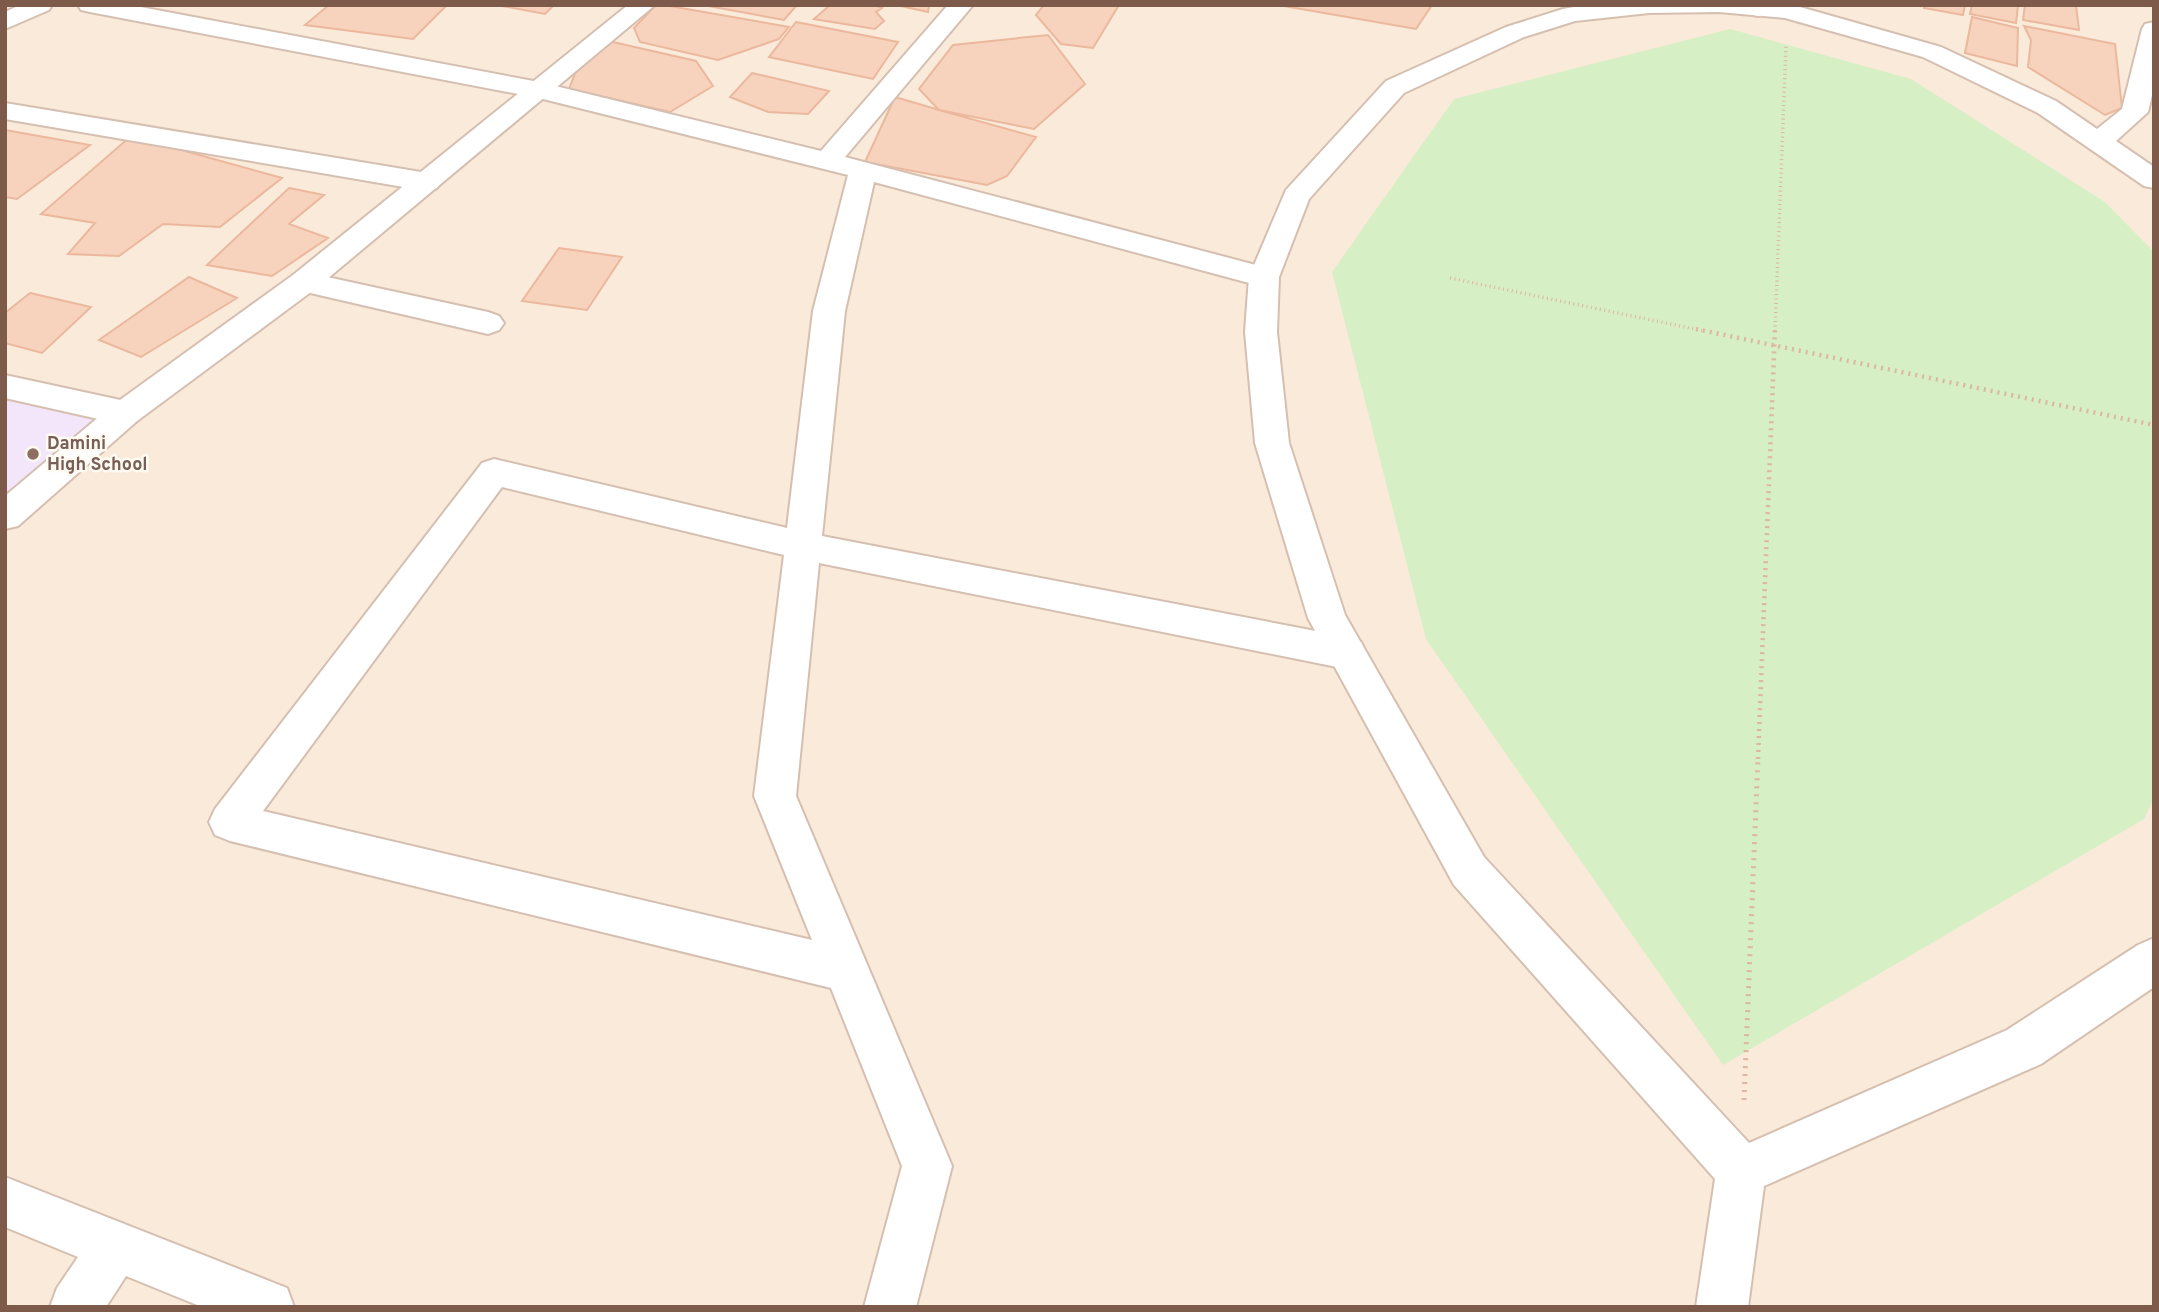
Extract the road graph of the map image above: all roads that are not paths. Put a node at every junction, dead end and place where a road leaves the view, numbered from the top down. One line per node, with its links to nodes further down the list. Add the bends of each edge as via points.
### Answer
1 (40, 5): 6 (street)
2 (90, 5): 8 (street)
3 (643, 5): 8 (street)
4 (961, 5): 11 (street)
5 (1768, 8): 10 (street, via 1932,52 2047,107); 15 (street, via 1649,6 1572,14 1515,32 1395,87 1296,196)
6 (5, 22)
7 (2154, 29): 10 (street, via 2135,112)
8 (539, 90): 11 (street); 14 (street)
9 (5, 111): 14 (street)
10 (2098, 142): 13 (street)
11 (827, 161): 12 (street)
12 (863, 170): 15 (street); 21 (street, via 829,311)
13 (2154, 180)
14 (427, 182): 16 (street)
15 (1264, 278): 22 (street, via 1261,331 1272,443 1327,618)
16 (304, 282): 17 (street); 19 (street)
17 (488, 323)
18 (5, 386): 19 (street)
19 (124, 413): 20 (street)
20 (5, 516)
21 (803, 546): 22 (street); 24 (street, via 775,796); 24 (street, via 494,472 230,822)
22 (1347, 653): 25 (street, via 1469,872)
23 (2154, 960): 25 (street, via 2024,1048)
24 (847, 970): 30 (street, via 927,1166)
25 (1741, 1171): 31 (street)
26 (5, 1202): 27 (street)
27 (116, 1246): 28 (street); 29 (street)
28 (76, 1307)
29 (268, 1307)
30 (890, 1307)
31 (1722, 1307)

